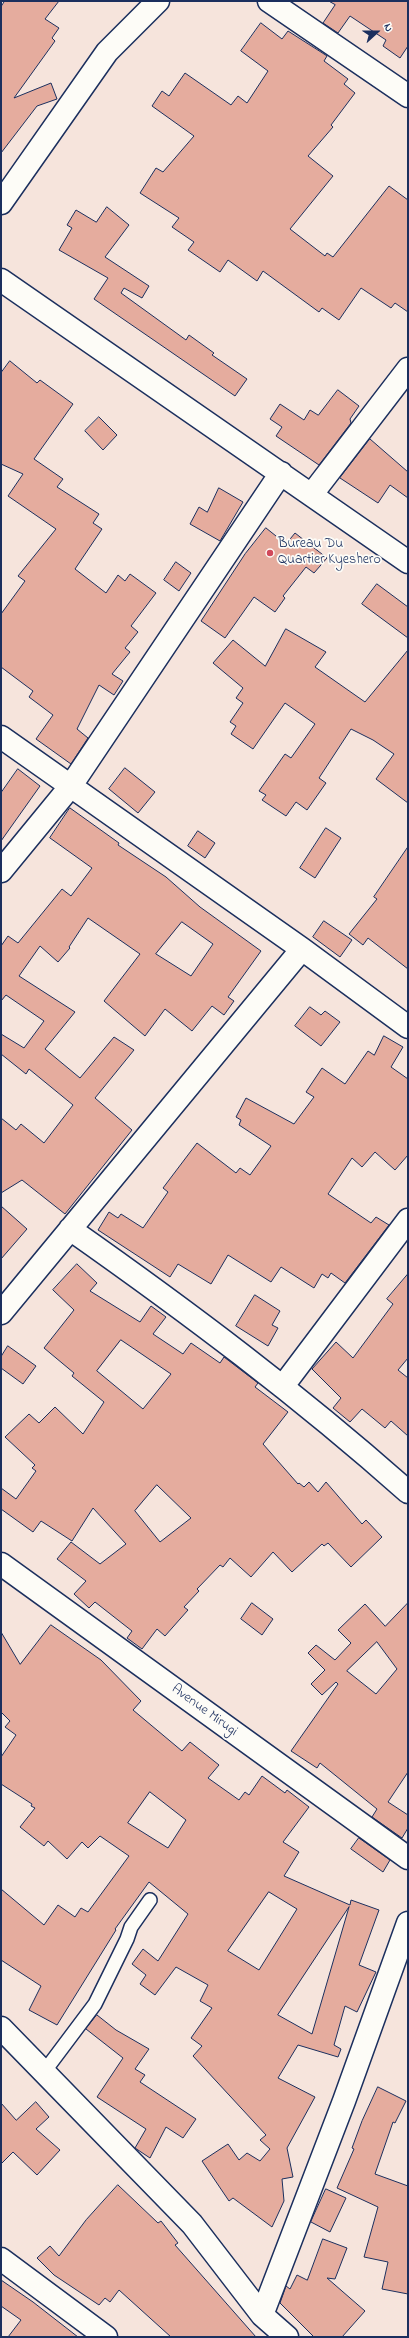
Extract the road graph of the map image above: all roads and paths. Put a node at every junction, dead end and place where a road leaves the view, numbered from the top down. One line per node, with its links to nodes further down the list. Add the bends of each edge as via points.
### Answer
1 (158, 1): 4 (street, via 107,52)
2 (269, 1): 3 (street)
3 (408, 96)
4 (1, 203)
5 (1, 280): 7 (street)
6 (408, 369): 8 (street)
7 (281, 473): 8 (street); 11 (street)
8 (312, 494): 9 (street)
9 (408, 562)
10 (1, 737): 11 (street)
11 (70, 787): 12 (street); 13 (street)
12 (1, 871)
13 (302, 948): 14 (street); 16 (street)
14 (408, 1028)
15 (406, 1226): 18 (street)
16 (70, 1229): 17 (street); 18 (street, via 192,1315)
17 (1, 1313)
18 (283, 1386): 19 (street)
19 (408, 1492)
20 (1, 1564): 21 (street, Avenue Mirugi)
21 (408, 1858)
22 (150, 1900): 25 (lane, via 131,1927 95,2004)
23 (408, 1923): 27 (street, via 344,2101)
24 (1, 2028): 25 (street)
25 (44, 2072): 27 (street, via 195,2228)
26 (1, 2259): 28 (street)
27 (262, 2315): 29 (street)
28 (106, 2337)
29 (287, 2337)

